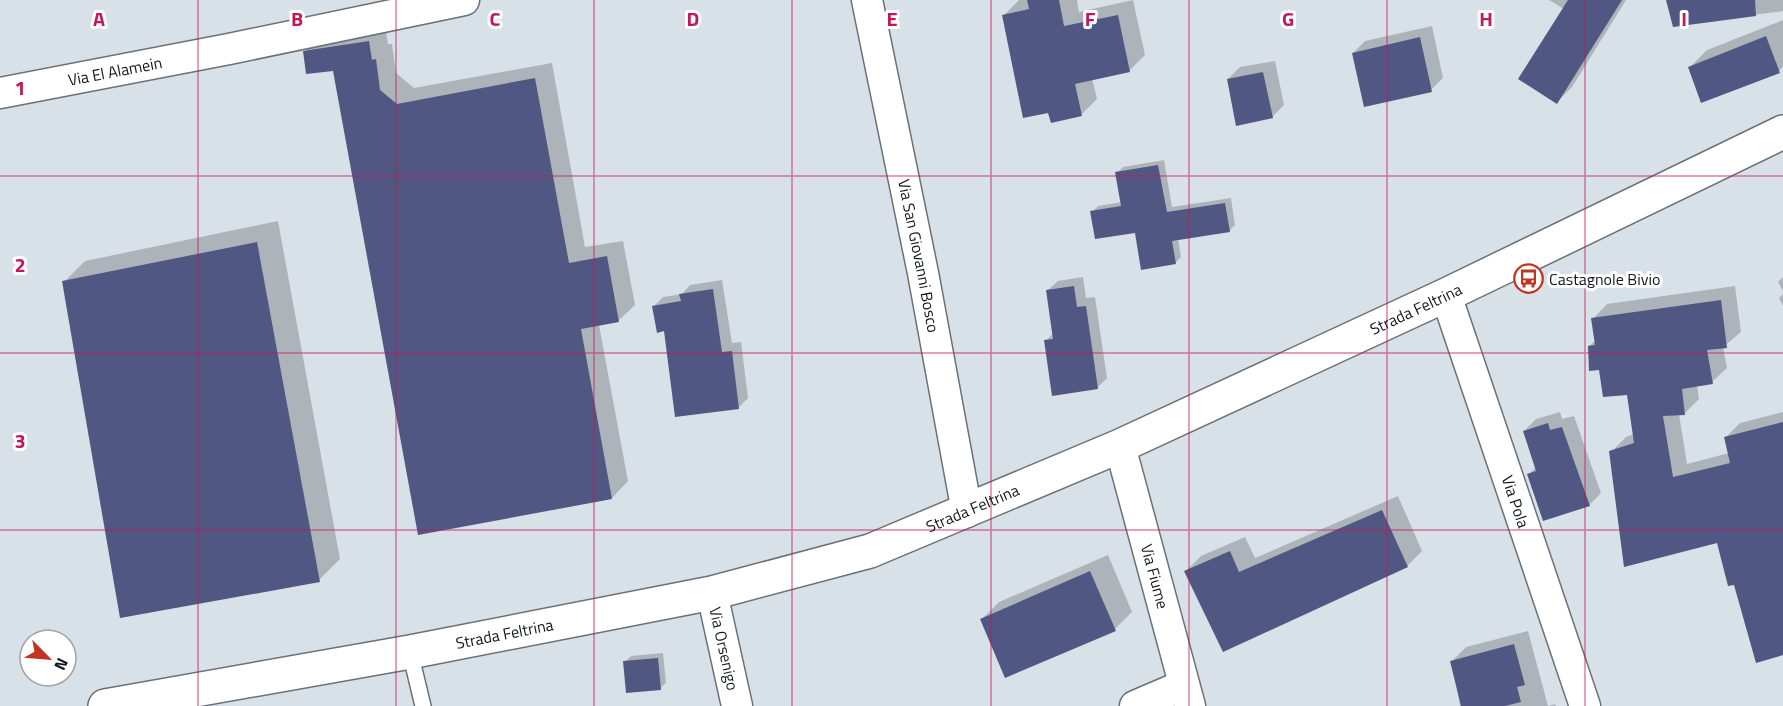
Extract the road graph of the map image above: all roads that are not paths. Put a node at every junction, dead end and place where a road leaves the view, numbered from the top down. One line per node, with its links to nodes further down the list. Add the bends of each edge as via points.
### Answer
1 (464, 0): 3 (street, Via El Alamein)
2 (867, 0): 7 (street, Via San Giovanni Bosco)
3 (0, 93)
4 (1783, 132): 5 (main road, Strada Feltrina)
5 (1446, 295): 6 (main road, Strada Feltrina); 15 (street, Via Pola)
6 (1120, 446): 7 (main road, Strada Feltrina); 10 (street, Via Fiume)
7 (967, 512): 8 (main road, Strada Feltrina, via 870,551)
8 (712, 593): 9 (main road, Strada Feltrina); 13 (street, Via Orsenigo)
9 (410, 652): 11 (main road, Strada Feltrina); 12 (lane)
10 (1187, 695): 14 (street)
11 (105, 706)
12 (423, 706)
13 (736, 706)
14 (1135, 706)
15 (1585, 706)

